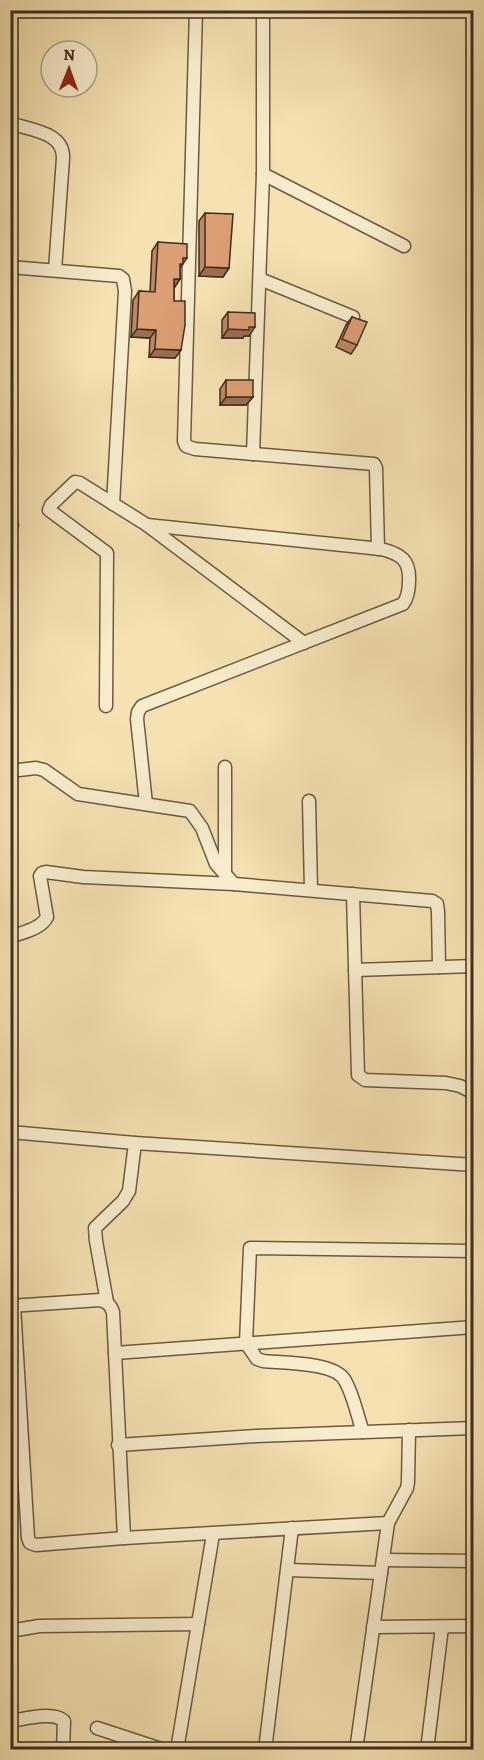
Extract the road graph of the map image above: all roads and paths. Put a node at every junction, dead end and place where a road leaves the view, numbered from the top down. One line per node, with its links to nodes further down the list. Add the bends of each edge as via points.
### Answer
1 (196, 10): 10 (street, via 184,441 195,449)
2 (263, 10): 4 (street)
3 (10, 123): 7 (street, via 51,136 62,147)
4 (263, 174): 5 (street); 8 (street)
5 (404, 246)
6 (10, 267): 7 (street)
7 (55, 270): 11 (street, via 119,276 125,284)
8 (260, 279): 9 (street); 10 (street)
9 (353, 317)
10 (253, 454): 13 (street, via 374,464)
11 (113, 504): 12 (street); 15 (street, via 77,482 49,507 107,553)
12 (147, 525): 13 (street); 14 (street)
13 (378, 549): 14 (street, via 385,549 409,566 408,593 403,604)
14 (304, 643): 19 (street, via 142,706 137,719)
15 (106, 706)
16 (225, 767): 20 (street)
17 (10, 771): 19 (street, via 36,768 78,794)
18 (309, 801): 22 (street)
19 (146, 804): 20 (street, via 190,811 200,823 216,864)
20 (225, 875): 21 (street)
21 (234, 884): 22 (street); 24 (street, via 46,872 40,876 45,921)
22 (311, 890): 23 (street)
23 (353, 894): 26 (street, via 424,899 437,904); 27 (street)
24 (10, 937)
25 (474, 966): 26 (street)
26 (440, 967): 27 (street)
27 (355, 970): 28 (street, via 357,1071 361,1079 446,1083)
28 (474, 1093)
29 (10, 1132): 30 (street)
30 (135, 1143): 31 (street); 33 (street, via 129,1191 123,1202 95,1228)
31 (474, 1165)
32 (474, 1251): 36 (street, via 250,1248)
33 (107, 1302): 34 (street); 37 (street, via 113,1312)
34 (12, 1306): 45 (street, via 30,1543)
35 (474, 1327): 36 (street)
36 (246, 1344): 37 (street); 40 (street, via 263,1361 336,1371 347,1386)
37 (115, 1353): 41 (street)
38 (474, 1428): 39 (street)
39 (409, 1430): 40 (street); 42 (street, via 407,1488)
40 (363, 1432): 41 (street)
41 (118, 1445): 45 (street)
42 (388, 1523): 43 (street); 47 (street)
43 (292, 1528): 44 (street); 48 (street)
44 (213, 1533): 45 (street); 49 (street)
45 (124, 1538)
46 (474, 1561): 47 (street)
47 (382, 1566): 48 (street); 51 (street)
48 (288, 1570): 59 (street)
49 (198, 1624): 53 (street, via 39,1626); 58 (street)
50 (474, 1626): 52 (street)
51 (373, 1627): 52 (street); 60 (street)
52 (442, 1627): 61 (street)
53 (10, 1631)
54 (10, 1721): 56 (street, via 61,1718)
55 (97, 1728): 57 (street)
56 (63, 1749)
57 (164, 1749)
58 (177, 1749)
59 (265, 1749)
60 (356, 1749)
61 (427, 1749)

